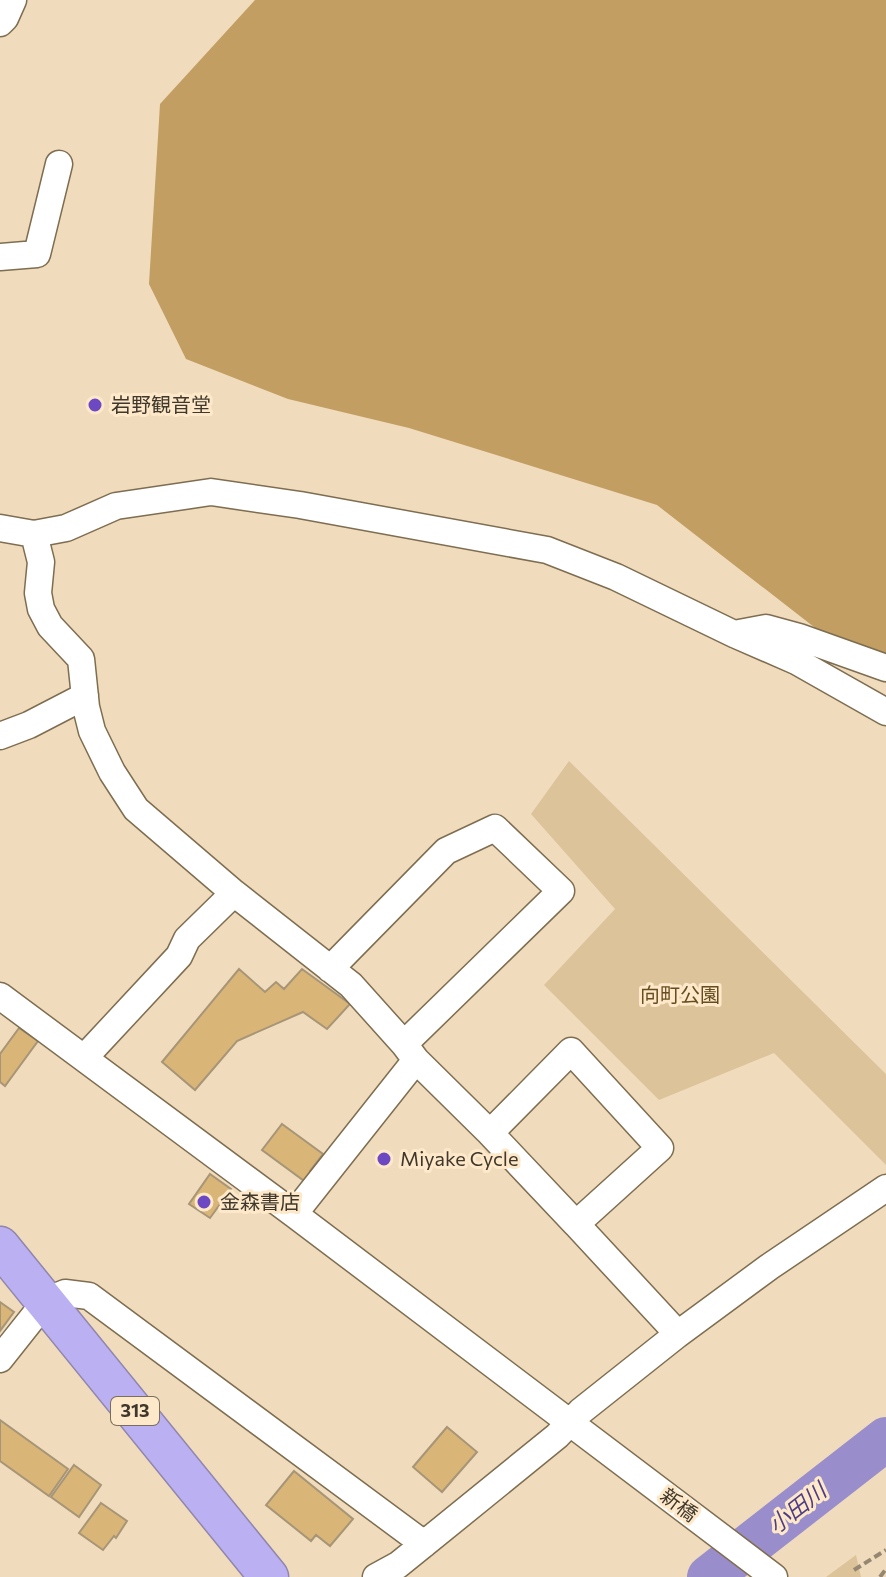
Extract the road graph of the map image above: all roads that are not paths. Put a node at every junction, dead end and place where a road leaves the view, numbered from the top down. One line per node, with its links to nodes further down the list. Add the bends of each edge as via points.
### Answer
1 (13, 0): 2 (street)
2 (0, 23)
3 (59, 164): 4 (street, via 37,254)
4 (0, 257)
5 (0, 528): 6 (street)
6 (34, 534): 7 (street, via 66,528 116,506 211,492 547,550); 9 (street, via 41,562 41,609 81,659)
7 (734, 634): 8 (street, via 766,628); 10 (street, via 796,661)
8 (886, 668)
9 (85, 696): 11 (street); 12 (street, via 92,731 136,809)
10 (886, 712)
11 (0, 736)
12 (234, 893): 13 (street); 16 (street)
13 (330, 969): 15 (street, via 351,985); 15 (street, via 446,851 495,828 561,891)
14 (0, 996): 16 (street, 新橋)
15 (410, 1052): 17 (street); 19 (street)
16 (84, 1058): 19 (street, 新橋)
17 (490, 1133): 20 (street); 20 (street, via 571,1051 660,1148)
18 (886, 1188): 23 (street)
19 (294, 1214): 25 (street, 新橋)
20 (576, 1224): 23 (street)
21 (0, 1246): 22 (highway, 313)
22 (46, 1301): 24 (street); 26 (street, via 65,1293 89,1296); 27 (highway, 313)
23 (678, 1334): 25 (street, via 581,1411)
24 (0, 1359)
25 (576, 1428): 26 (street, via 557,1436); 29 (street, 新橋)
26 (424, 1544): 28 (street)
27 (269, 1577)
28 (376, 1577)
29 (774, 1577)

